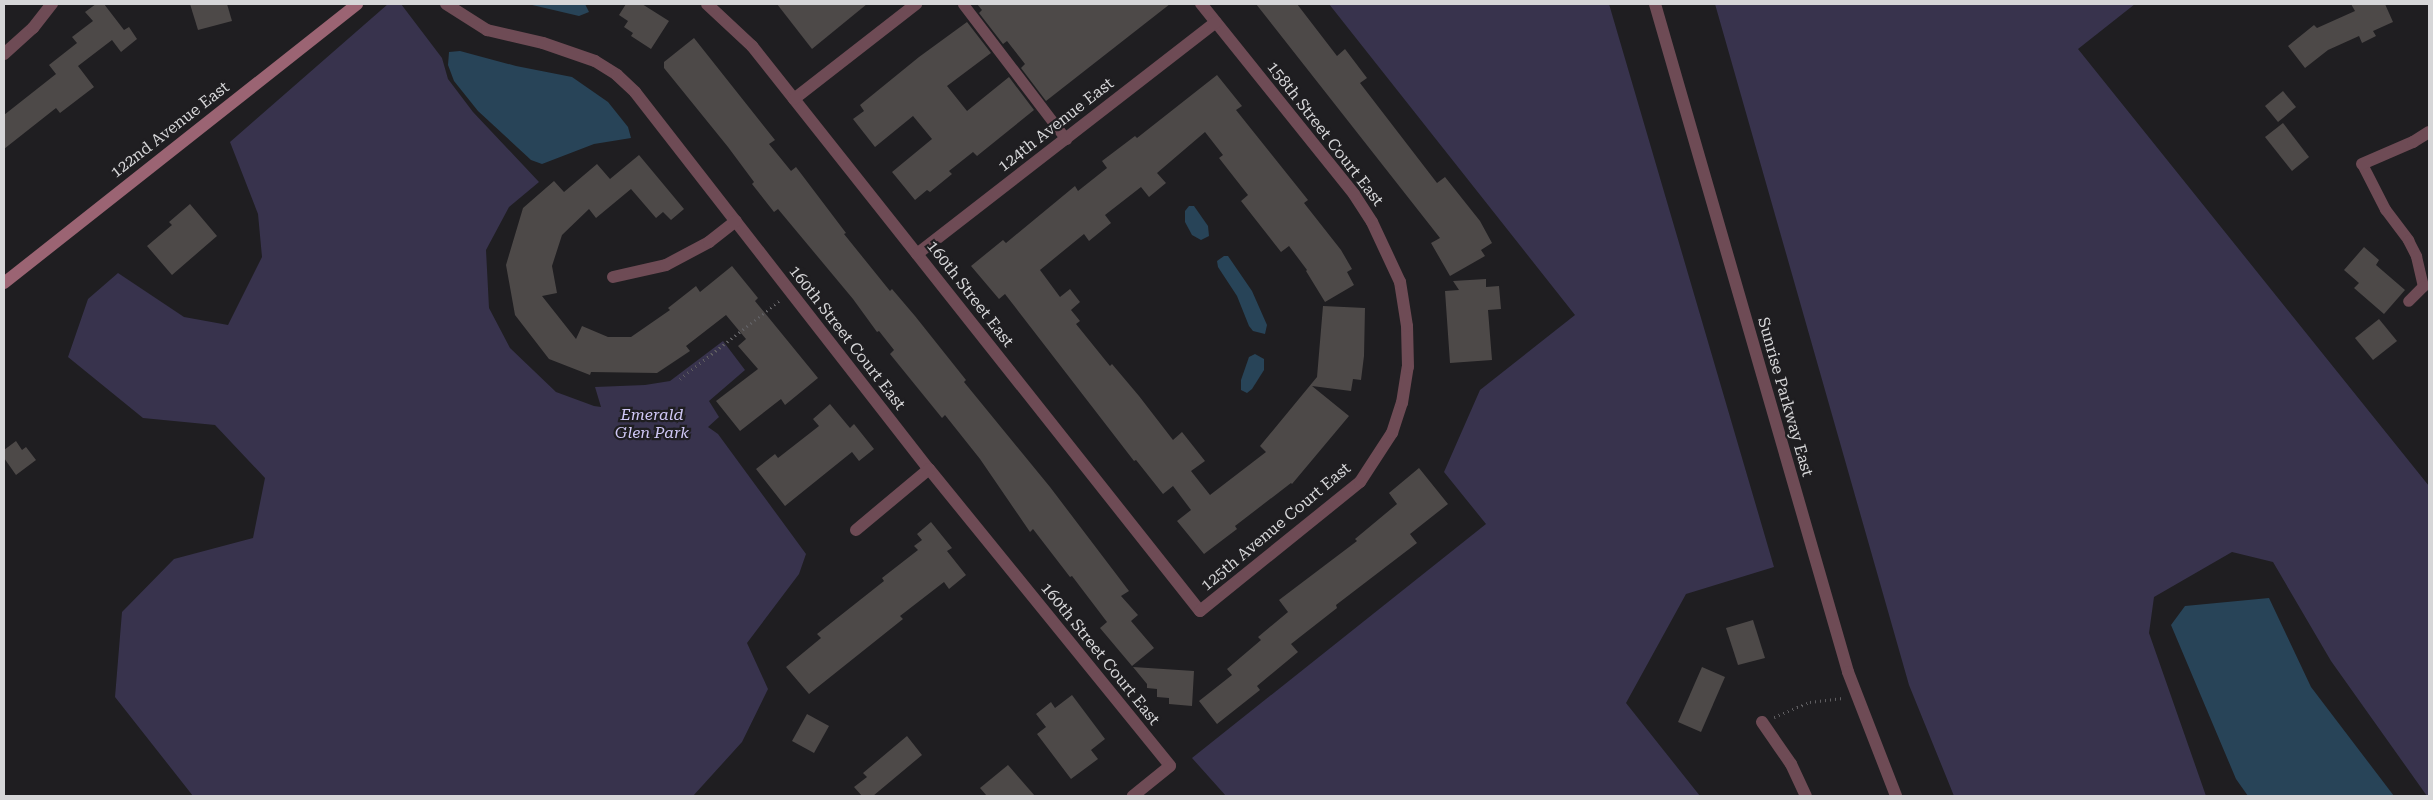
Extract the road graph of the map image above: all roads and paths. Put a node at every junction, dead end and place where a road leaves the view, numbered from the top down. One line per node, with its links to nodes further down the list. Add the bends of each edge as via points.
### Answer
1 (52, 4): 10 (street, via 33,28)
2 (357, 4): 18 (main road, 122nd Avenue East)
3 (446, 4): 15 (street, 160th Street Court East, via 487,30 571,51 617,75 635,92)
4 (707, 4): 11 (street, 160th Street East, via 752,46)
5 (916, 4): 11 (street)
6 (963, 4): 13 (lane)
7 (1201, 4): 9 (street, 158th Street Court East)
8 (1655, 4): 30 (street, Sunrise Parkway East, via 1848,672)
9 (1216, 22): 13 (street, 124th Avenue East); 21 (street, 158th Street Court East, via 1354,194 1372,222 1400,282)
10 (4, 54)
11 (794, 99): 16 (street, 160th Street East)
12 (2429, 132): 14 (street)
13 (1066, 139): 16 (street, 124th Avenue East)
14 (2362, 164): 20 (lane, via 2385,209 2416,256 2423,286)
15 (736, 221): 17 (street, via 709,242 666,265); 19 (street, 160th Street Court East)
16 (917, 254): 25 (street, 160th Street East)
17 (613, 277)
18 (4, 283)
19 (791, 292): 22 (path); 23 (street, 160th Street Court East)
20 (2408, 301)
21 (1407, 326): 25 (street, 125th Avenue Court East, via 1408,367 1402,403 1392,433 1360,482)
22 (680, 379)
23 (929, 469): 24 (street); 28 (street, 160th Street Court East, via 1170,766)
24 (856, 530)
25 (1200, 611)
26 (1827, 700): 27 (path, via 1810,702)
27 (1762, 722): 29 (street, via 1791,764)
28 (1133, 796)
29 (1806, 796)
30 (1896, 796)

